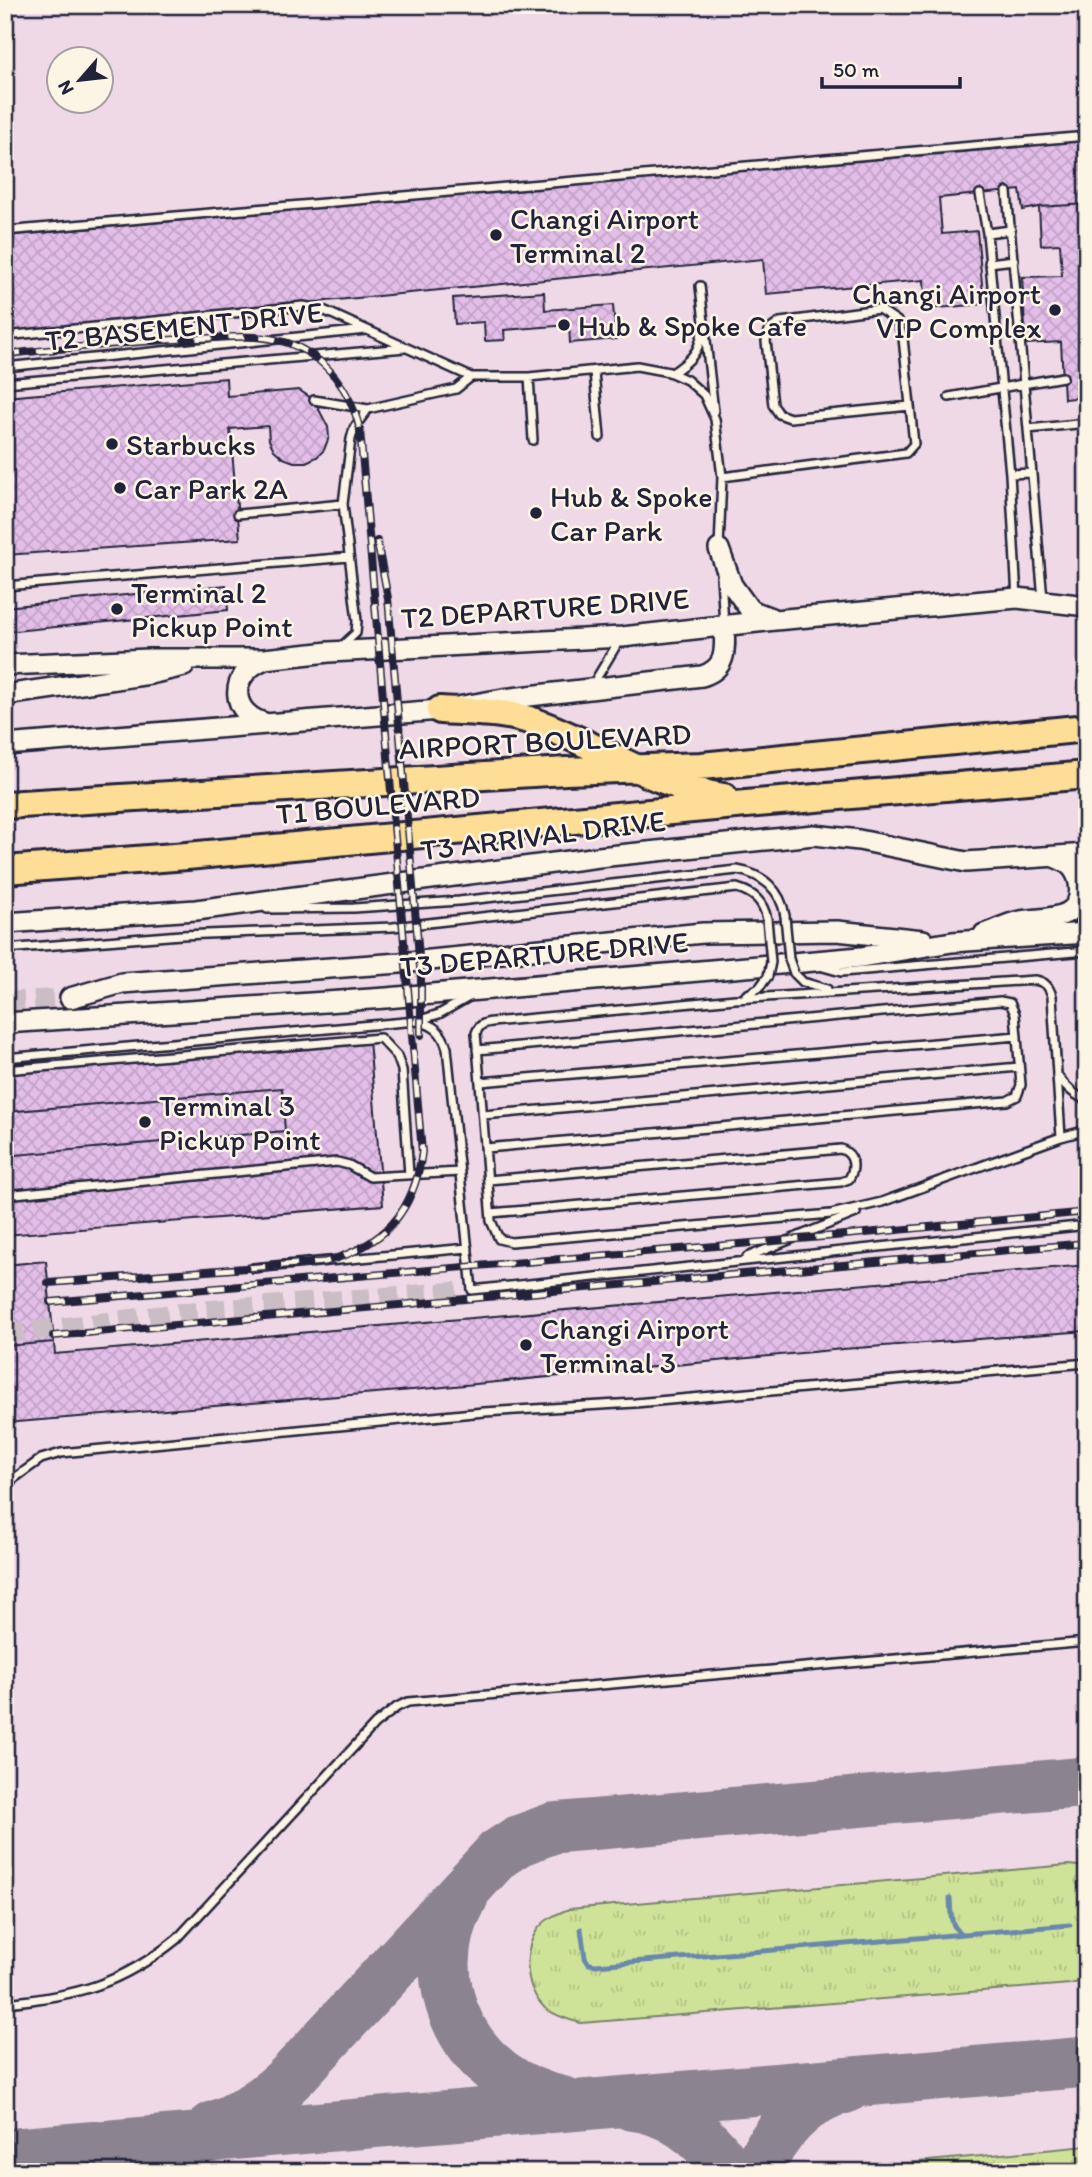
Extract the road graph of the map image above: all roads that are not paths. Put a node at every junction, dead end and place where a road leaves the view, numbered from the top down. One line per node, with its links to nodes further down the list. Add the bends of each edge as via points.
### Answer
1 (1087, 136): 5 (lane)
2 (1007, 192): 4 (lane)
3 (979, 194): 6 (lane)
4 (1011, 230): 6 (lane); 7 (lane)
5 (5, 231)
6 (986, 233): 8 (lane)
7 (1014, 260): 8 (lane); 21 (lane)
8 (989, 263): 22 (lane)
9 (700, 286): 10 (lane)
10 (704, 320): 16 (lane, via 701,344 686,364); 27 (lane)
11 (367, 330): 12 (lane, via 321,309 303,306); 13 (lane); 14 (lane, T2 BASEMENT DRIVE)
12 (5, 336)
13 (406, 348): 17 (lane); 20 (lane)
14 (5, 367)
15 (594, 372): 16 (lane, via 637,366); 18 (lane); 30 (lane)
16 (672, 373): 27 (lane, via 704,396)
17 (471, 377): 18 (lane); 26 (lane, via 456,389)
18 (529, 377): 31 (lane)
19 (1063, 377): 21 (lane)
20 (5, 383)
21 (1025, 385): 22 (lane); 29 (lane)
22 (1002, 389): 23 (lane); 33 (lane)
23 (949, 397)
24 (314, 400): 26 (lane)
25 (910, 406): 25 (lane, via 790,418 779,414 772,405 769,330 780,322 879,309 888,313 898,321 903,338); 34 (lane, via 914,444 906,453)
26 (368, 409): 35 (lane, via 351,439)
27 (715, 419): 34 (lane)
28 (1087, 423): 29 (lane)
29 (1028, 429): 32 (lane)
30 (600, 437)
31 (533, 440)
32 (1031, 473): 33 (lane); 41 (lane)
33 (1010, 474): 40 (lane)
34 (722, 477): 37 (lane)
35 (344, 504): 36 (lane); 38 (lane)
36 (238, 514)
37 (719, 549): 43 (main road, via 732,585 750,610); 44 (lane)
38 (349, 557): 39 (lane); 46 (lane, via 356,633)
39 (5, 586)
40 (1017, 598): 41 (main road, T2 DEPARTURE DRIVE); 43 (main road, T2 DEPARTURE DRIVE)
41 (1043, 600): 42 (main road, T2 DEPARTURE DRIVE)
42 (1087, 606)
43 (775, 620): 44 (main road, T2 DEPARTURE DRIVE)
44 (724, 625): 45 (main road, T2 DEPARTURE DRIVE); 50 (main road, AIRPORT BOULEVARD, via 725,657 710,674)
45 (622, 637): 46 (main road, T2 DEPARTURE DRIVE); 50 (lane)
46 (329, 652): 48 (main road, T2 DEPARTURE DRIVE)
47 (212, 659): 48 (main road, T2 DEPARTURE DRIVE); 49 (main road, T2 DEPARTURE DRIVE); 51 (main road, via 150,674)
48 (264, 659): 53 (main road, via 244,672 237,693 248,715)
49 (5, 665)
50 (589, 690): 52 (main road, AIRPORT BOULEVARD)
51 (5, 695)
52 (440, 710): 53 (main road, AIRPORT BOULEVARD); 57 (highway, via 533,721 682,788)
53 (272, 724): 55 (main road, AIRPORT BOULEVARD)
54 (1087, 728): 58 (highway, AIRPORT BOULEVARD, via 701,765)
55 (5, 745)
56 (1087, 775): 57 (highway)
57 (757, 803): 61 (highway, T1 BOULEVARD)
58 (5, 805)
59 (1087, 854): 60 (main road, T3 ARRIVAL DRIVE)
60 (1054, 857): 62 (main road, T3 ARRIVAL DRIVE, via 966,862 814,835 599,857); 65 (main road, via 1069,863 1078,879 1079,898 1068,913 1018,922)
61 (5, 870)
62 (196, 910): 63 (main road, T3 ARRIVAL DRIVE); 68 (lane, bridge, via 419,904 737,870 757,875 774,888 785,916 789,959)
63 (5, 923)
64 (1087, 933): 65 (main road, T3 DEPARTURE DRIVE)
65 (958, 942): 68 (main road, T3 DEPARTURE DRIVE); 71 (main road, via 837,931 703,933 387,965 122,984)
66 (5, 949): 72 (lane, bridge, via 205,934 393,928 737,888 755,895 761,903 771,962 759,988)
67 (1087, 951): 68 (lane, via 841,972)
68 (799, 967): 69 (main road, T3 DEPARTURE DRIVE); 70 (lane, via 803,982)
69 (493, 989): 73 (lane); 74 (main road, T3 DEPARTURE DRIVE)
70 (839, 991): 72 (lane); 80 (lane, via 1043,982 1052,996)
71 (70, 998)
72 (735, 999): 76 (lane, via 484,1023 475,1033)
73 (416, 1021): 77 (lane); 87 (lane, via 429,1023 444,1037)
74 (5, 1023)
75 (1017, 1036): 76 (lane, via 1010,1003 1000,1001); 78 (lane); 81 (lane)
76 (477, 1050): 81 (lane)
77 (5, 1058)
78 (1019, 1067): 83 (lane); 86 (lane, via 1021,1085 1017,1096 1007,1101)
79 (5, 1070): 88 (lane, via 380,1038 397,1056 402,1070)
80 (1057, 1075): 82 (lane, via 1079,1098); 85 (lane)
81 (480, 1082): 83 (lane)
82 (1087, 1100)
83 (483, 1115): 86 (lane)
84 (1087, 1130): 85 (lane)
85 (1061, 1137): 91 (lane)
86 (486, 1148): 89 (lane)
87 (460, 1172): 88 (lane); 94 (lane)
88 (409, 1175): 90 (lane, via 370,1177 337,1162)
89 (488, 1180): 92 (lane); 92 (lane, via 841,1149 852,1158 853,1173 841,1182)
90 (5, 1195)
91 (882, 1202): 92 (lane, via 831,1214 511,1242 494,1232); 95 (lane)
92 (491, 1213)
93 (1087, 1223): 95 (lane)
94 (468, 1248): 95 (lane, via 472,1290); 96 (lane)
95 (737, 1261)
96 (253, 1268)
97 (1087, 1363): 98 (lane, via 484,1412 61,1453 41,1460)
98 (5, 1485)
99 (1087, 1642): 100 (lane, via 408,1702 375,1724 177,1940 159,1954 84,1991)
100 (5, 2003)

